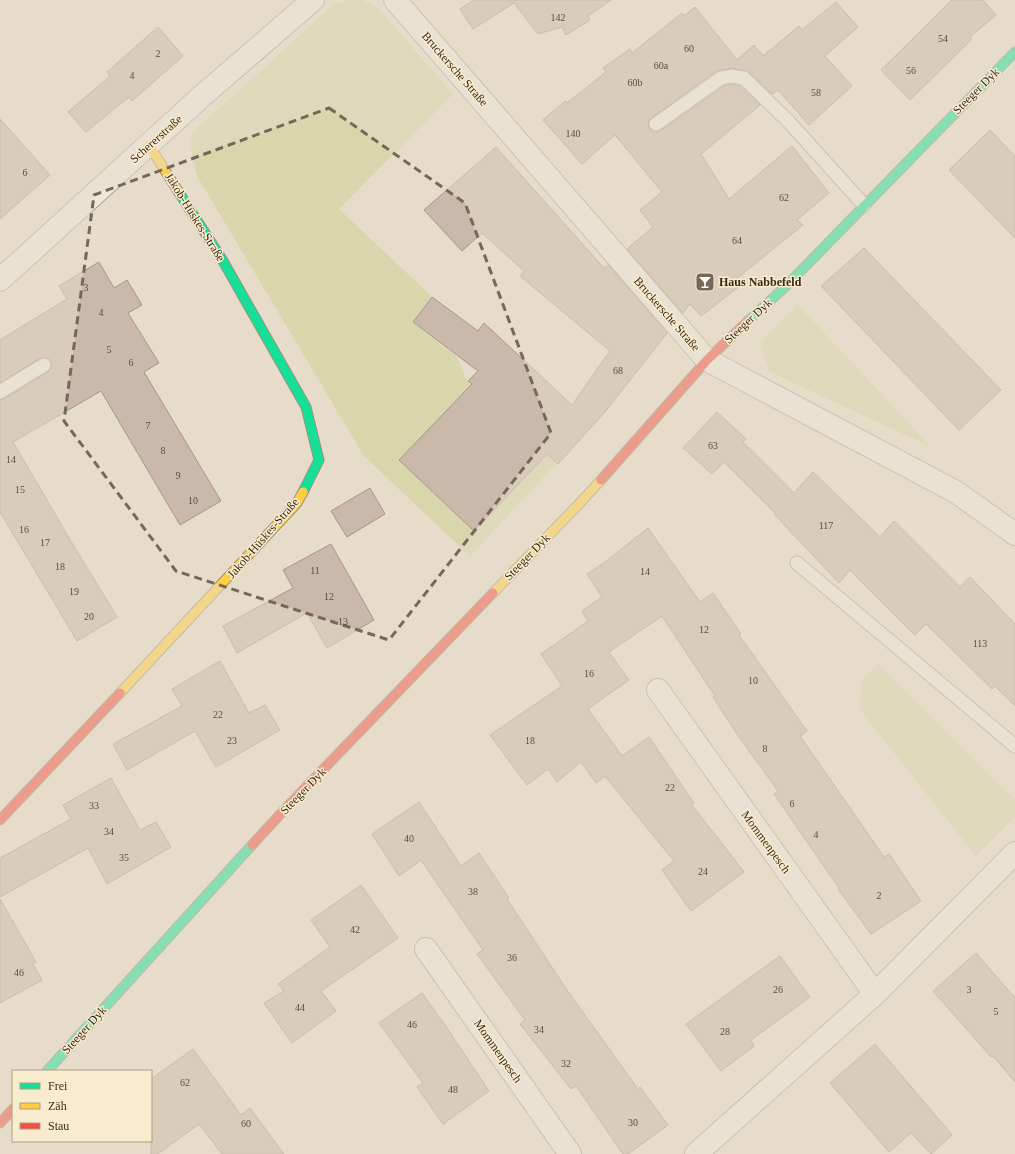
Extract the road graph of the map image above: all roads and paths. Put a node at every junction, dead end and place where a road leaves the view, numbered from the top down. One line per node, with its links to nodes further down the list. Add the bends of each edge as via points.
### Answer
1 (314, 0): 5 (street, Schererstraße)
2 (395, 0): 8 (street, Bruckersche Straße)
3 (1015, 52): 6 (street, Steeger Dyk)
4 (656, 124): 6 (lane, via 721,78 744,78 789,122)
5 (149, 145): 7 (street, Schererstraße); 15 (street, Jakob-Hüskes-Straße, via 223,261 306,407 319,460 297,503)
6 (864, 205): 8 (street, Steeger Dyk, via 786,286)
7 (0, 280)
8 (707, 360): 11 (street, Bruckersche Straße, via 956,492); 19 (street, Steeger Dyk, via 577,506 285,809)
9 (44, 365): 10 (lane)
10 (0, 392)
11 (1015, 534)
12 (796, 563): 14 (lane)
13 (658, 690): 18 (street, Mommenpesch)
14 (1015, 746)
15 (0, 820)
16 (1015, 853): 18 (street)
17 (426, 948): 22 (street, Mommenpesch)
18 (875, 994): 23 (street)
19 (48, 1070)
20 (12, 1110): 21 (street)
21 (0, 1123)
22 (570, 1154)
23 (696, 1154)

